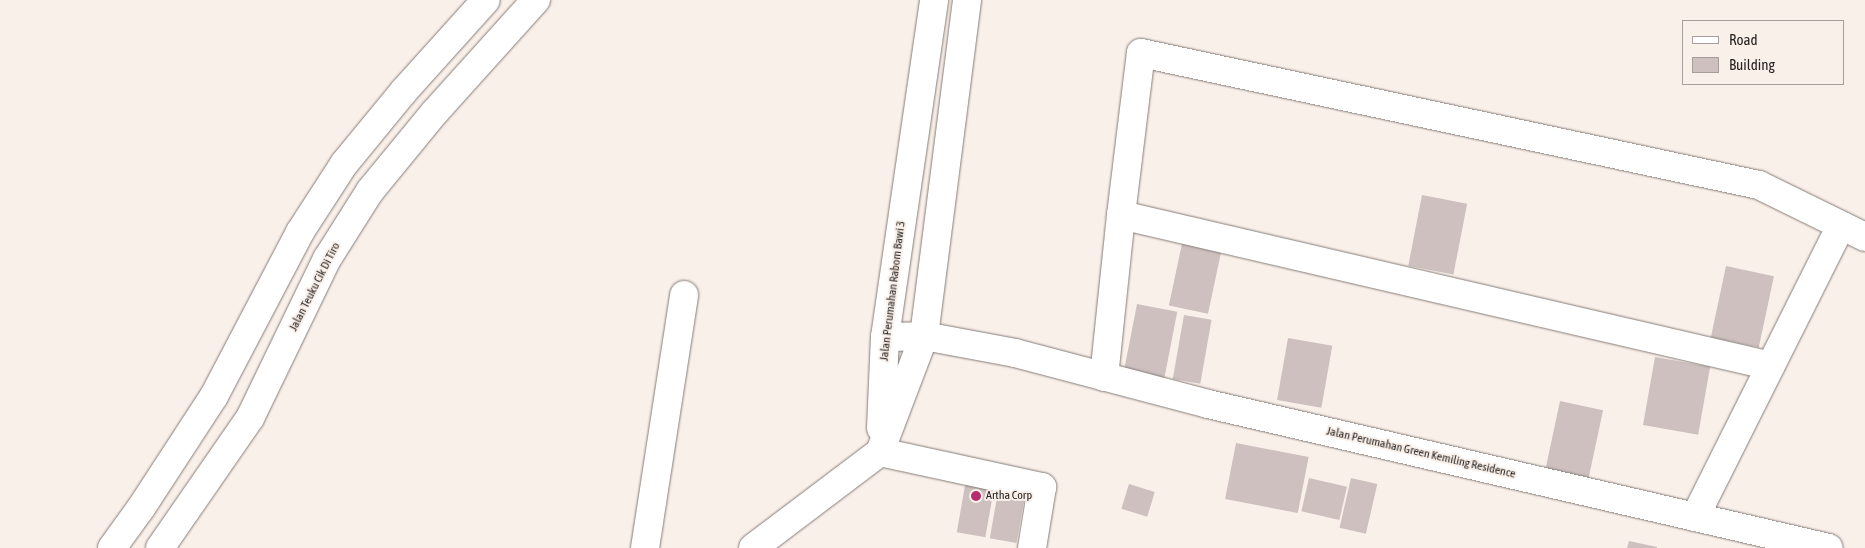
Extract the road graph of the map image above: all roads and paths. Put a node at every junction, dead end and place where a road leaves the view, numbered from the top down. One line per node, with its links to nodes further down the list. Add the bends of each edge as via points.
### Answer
1 (486, 0): 15 (street, via 344,164 300,232 214,396)
2 (536, 0): 16 (street, Jalan Teuku Cik Di Tiro, via 435,112 370,191 327,259 250,418)
3 (934, 0): 10 (street, Jalan Perumahan Rabom Bawi 3)
4 (967, 0): 9 (street)
5 (1121, 216): 6 (street, via 1141,53 1759,186); 11 (street); 12 (street)
6 (1841, 225): 7 (street); 11 (street)
7 (1865, 237)
8 (684, 294): 17 (street)
9 (924, 336): 10 (street, Jalan Perumahan Green Kemiling Residence); 12 (street, Jalan Perumahan Green Kemiling Residence, via 1015,352); 13 (street)
10 (885, 337): 13 (street, Jalan Perumahan Rabom Bawi 3)
11 (1771, 366): 14 (street)
12 (1104, 377): 14 (street, Jalan Perumahan Green Kemiling Residence)
13 (880, 452): 18 (street); 19 (street, via 1042,487)
14 (1695, 517): 20 (street, Jalan Perumahan Green Kemiling Residence)
15 (112, 548)
16 (160, 548)
17 (645, 548)
18 (753, 548)
19 (1032, 548)
20 (1829, 548)

